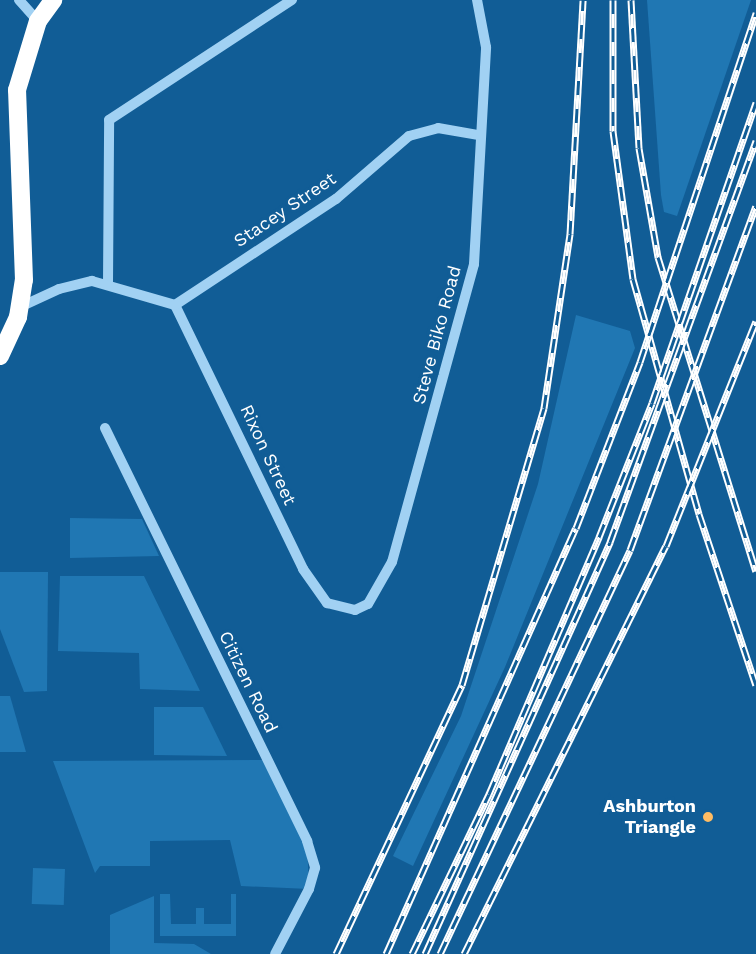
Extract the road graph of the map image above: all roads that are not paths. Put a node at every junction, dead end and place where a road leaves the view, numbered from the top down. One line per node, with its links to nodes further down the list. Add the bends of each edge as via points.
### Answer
1 (19, 0): 5 (street)
2 (54, 0): 5 (highway)
3 (292, 0): 7 (street, via 109,120)
4 (477, 0): 6 (street, Steve Biko Road, via 486,47)
5 (38, 21): 9 (highway, via 17,90 25,257)
6 (477, 135): 8 (street, Stacey Street, via 438,128 409,136 336,199); 12 (street, Steve Biko Road, via 474,264 392,562 369,604)
7 (108, 283): 8 (street); 9 (street, via 80,282)
8 (175, 305): 12 (street, Rixon Street, via 303,569 327,603)
9 (20, 308): 10 (highway)
10 (2, 351)
11 (105, 428): 13 (street, Citizen Road, via 307,841 315,867 309,889)
12 (342, 609)
13 (275, 954)

